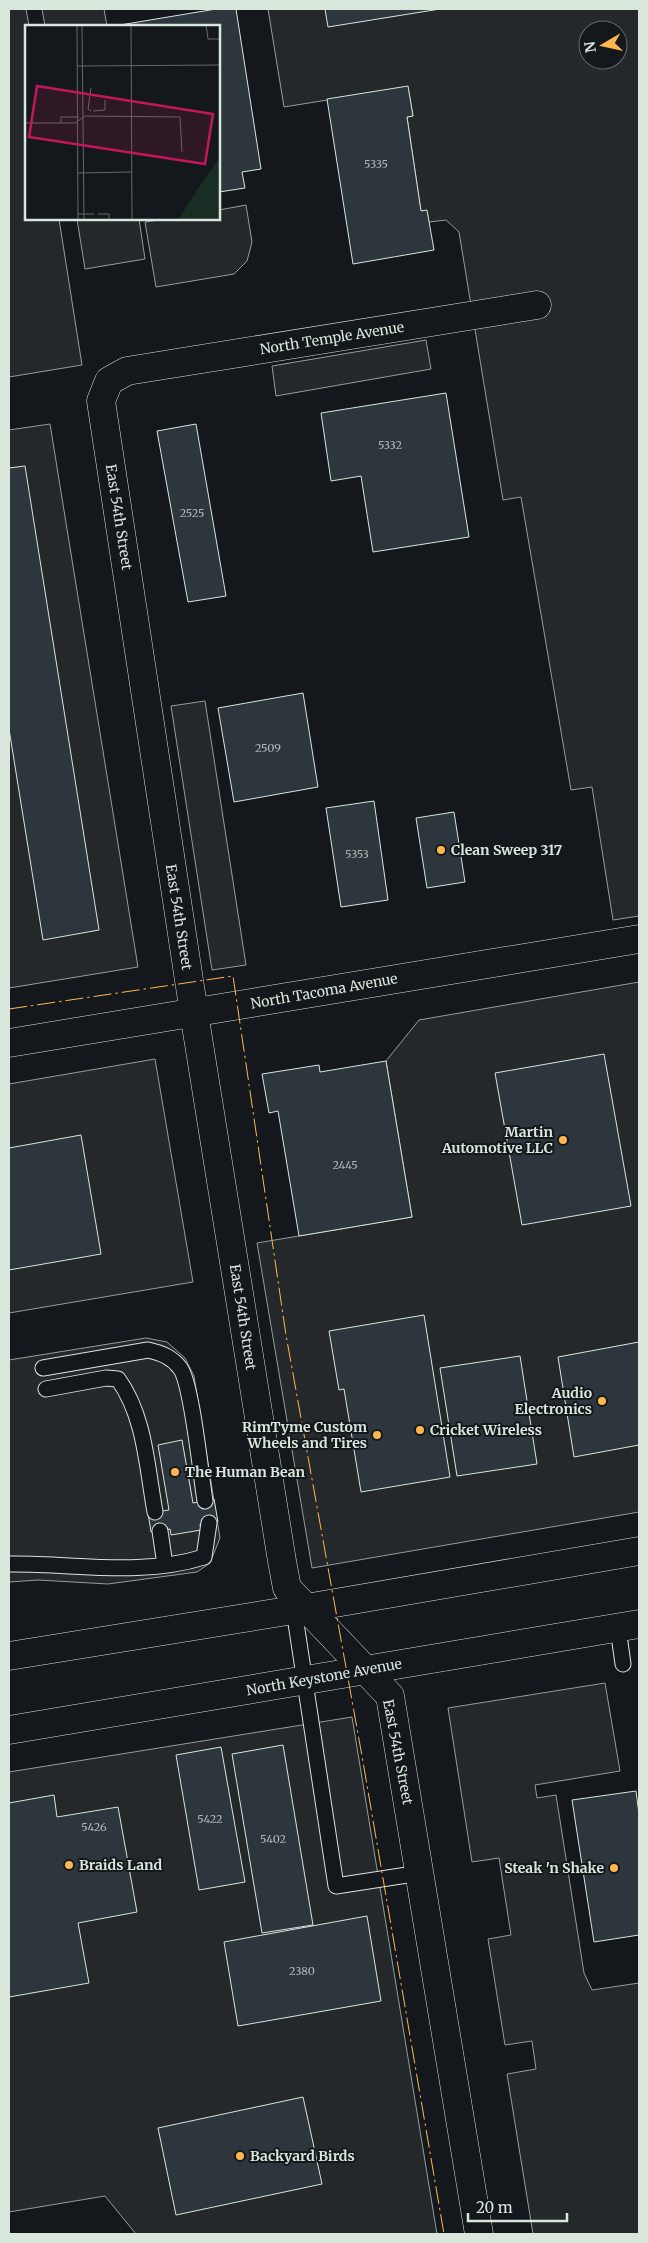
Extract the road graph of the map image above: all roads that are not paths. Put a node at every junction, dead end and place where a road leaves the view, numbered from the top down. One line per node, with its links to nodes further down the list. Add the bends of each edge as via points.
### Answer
1 (537, 305): 2 (street, North Temple Avenue)
2 (127, 371): 4 (street, East 54th Street, via 109,381 101,401)
3 (639, 939): 4 (street, North Tacoma Avenue)
4 (194, 1013): 5 (street, North Tacoma Avenue); 15 (street, East 54th Street, via 282,1561 287,1588)
5 (9, 1043)
6 (43, 1368): 8 (lane, via 148,1350 164,1353 182,1369 190,1400)
7 (46, 1389): 9 (lane, via 106,1378 118,1379 128,1392 139,1422)
8 (205, 1501)
9 (155, 1512)
10 (209, 1523): 14 (lane, via 204,1557)
11 (160, 1531): 14 (lane)
12 (639, 1551): 15 (street)
13 (9, 1564): 14 (lane, via 127,1569)
14 (165, 1565)
15 (300, 1609): 17 (street); 19 (street, East 54th Street); 20 (lane)
16 (628, 1626): 18 (lane); 19 (street, North Keystone Avenue)
17 (9, 1656)
18 (623, 1664)
19 (366, 1670): 20 (street, North Keystone Avenue); 22 (street, East 54th Street, via 390,1696)
20 (306, 1680): 21 (street, North Keystone Avenue); 22 (lane, via 336,1886)
21 (9, 1730)
22 (420, 1873): 23 (street, East 54th Street)
23 (479, 2234)

